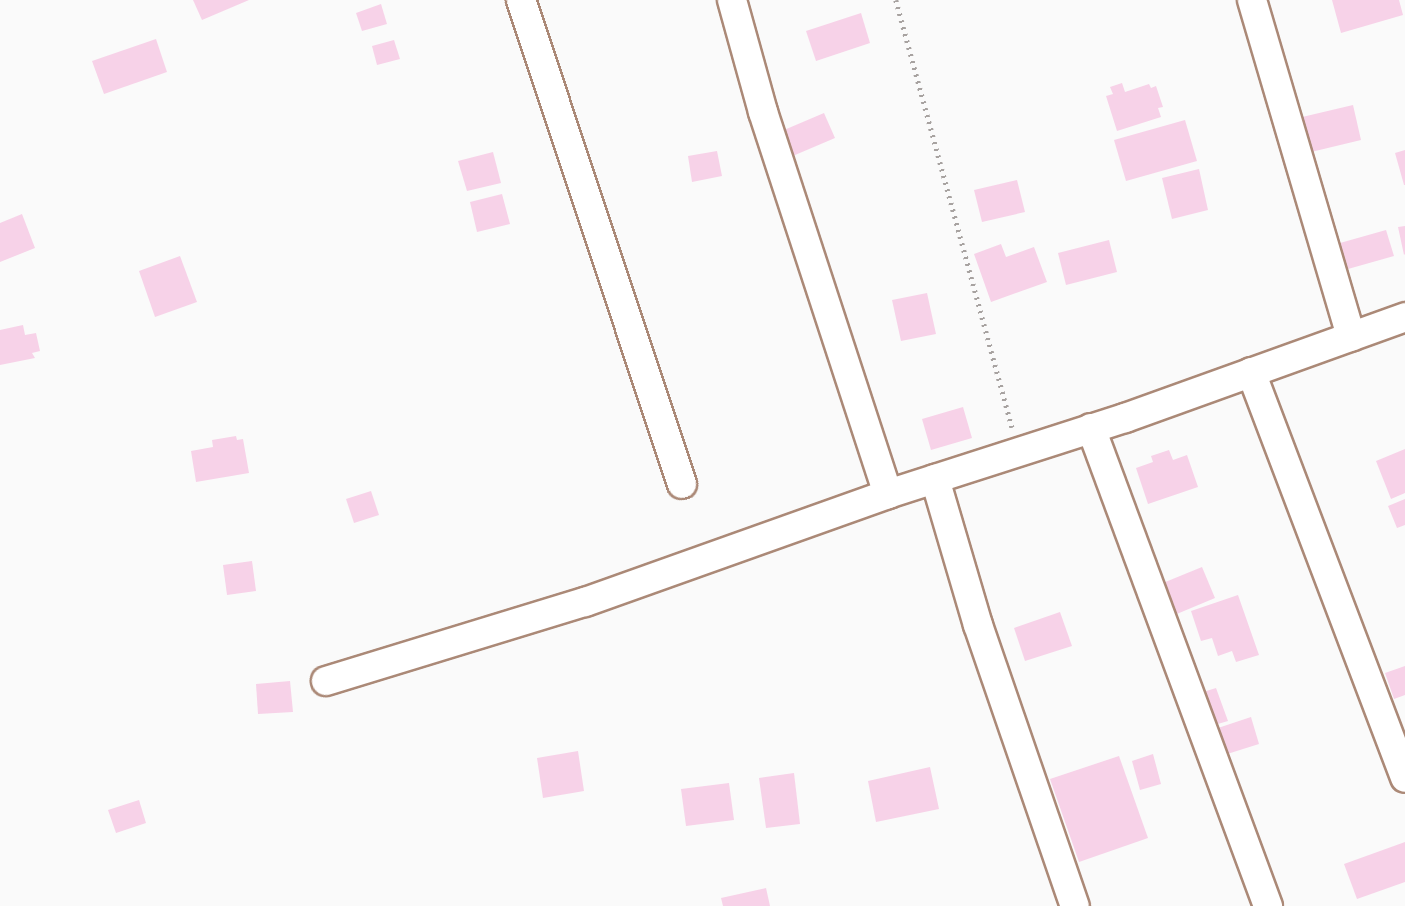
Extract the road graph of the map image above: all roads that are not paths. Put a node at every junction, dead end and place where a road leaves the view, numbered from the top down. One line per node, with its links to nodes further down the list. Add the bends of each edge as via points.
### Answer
1 (521, 0): 9 (street)
2 (732, 0): 10 (street, via 763,112)
3 (1252, 0): 5 (street)
4 (1405, 317): 5 (street)
5 (1351, 337): 6 (street)
6 (1251, 372): 7 (street); 12 (street)
7 (1091, 428): 8 (street); 14 (street)
8 (935, 479): 10 (street); 13 (street, via 978,625)
9 (682, 484)
10 (888, 494): 11 (street, via 585,602)
11 (326, 681)
12 (1405, 778)
13 (1075, 906)
14 (1268, 906)

